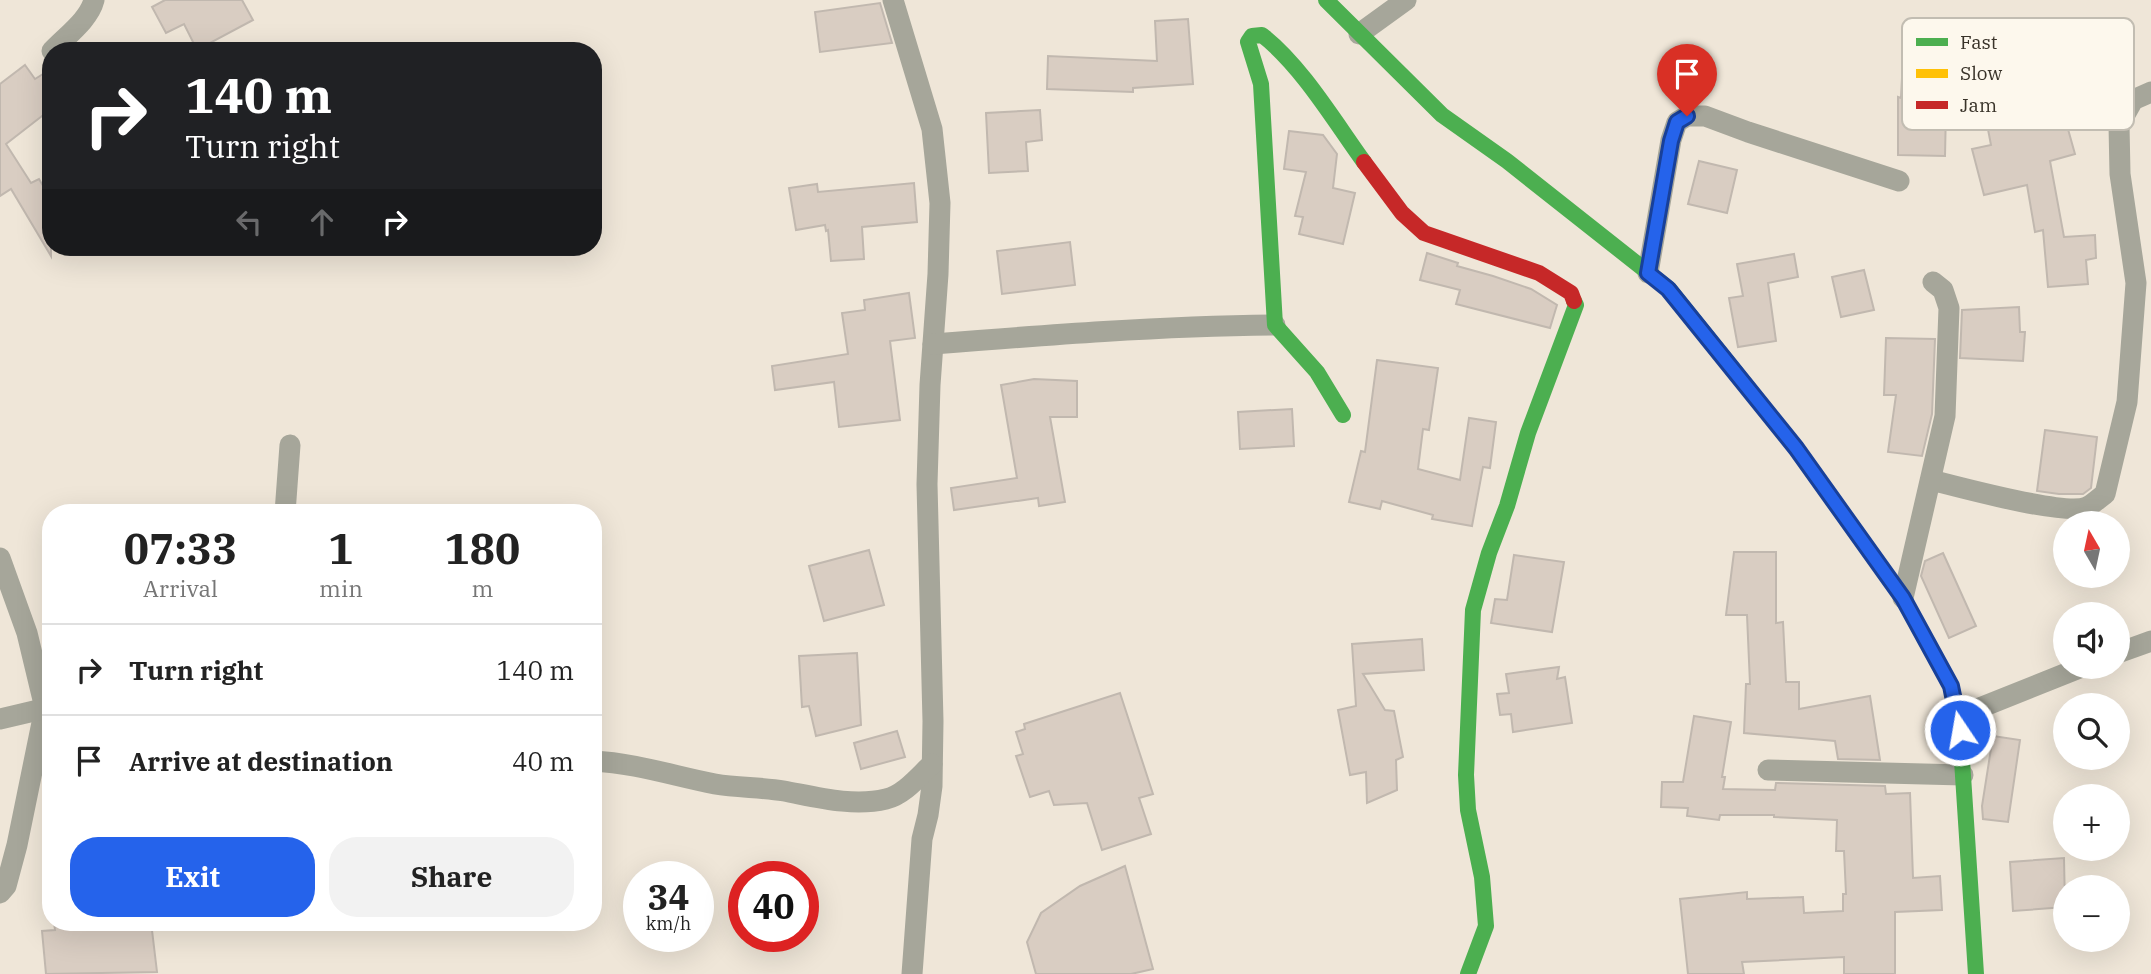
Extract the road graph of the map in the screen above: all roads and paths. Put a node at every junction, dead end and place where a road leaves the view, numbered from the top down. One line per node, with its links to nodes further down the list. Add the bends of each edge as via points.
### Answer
1 (94, 0): 6 (street, via 83,20)
2 (894, 0): 14 (street, via 932,129 938,170)
3 (1326, 0): 5 (street)
4 (1406, 0): 5 (street)
5 (1359, 34): 11 (street, via 1442,115)
6 (60, 42)
7 (2151, 92): 8 (street)
8 (2134, 100)
9 (2119, 130): 17 (street, via 2120,174 2136,283 2127,402 2105,494 2086,507 2071,509)
10 (1899, 181): 11 (street, via 1705,116 1687,116 1677,122 1671,141)
11 (1648, 273): 20 (street, via 1668,289 1796,448)
12 (1933, 282): 17 (street, via 1943,290 1949,308 1945,416)
13 (1275, 325): 14 (street); 15 (street, via 1317,372); 35 (street, via 1261,84 1248,41 1262,35 1307,84 1402,213 1424,233 1539,274 1571,293 1576,305 1528,433 1473,610 1466,775 1486,926)
14 (933, 344): 30 (street, via 927,484)
15 (1343, 415)
16 (290, 445): 18 (street)
17 (1931, 480): 20 (street)
18 (286, 504)
19 (0, 558): 24 (street)
20 (1903, 598): 26 (street, via 1951,686)
21 (2151, 640): 22 (street)
22 (2130, 648)
23 (2053, 679): 26 (street)
24 (42, 686)
25 (42, 708): 27 (street)
26 (1957, 717): 32 (street)
27 (0, 719)
28 (42, 734): 33 (street, via 17,845)
29 (602, 762): 30 (street, via 716,784 848,801 887,799)
30 (932, 764): 34 (street)
31 (1768, 770): 32 (street)
32 (1963, 775): 36 (street)
33 (0, 893)
34 (912, 974)
35 (1468, 974)
36 (1976, 974)

